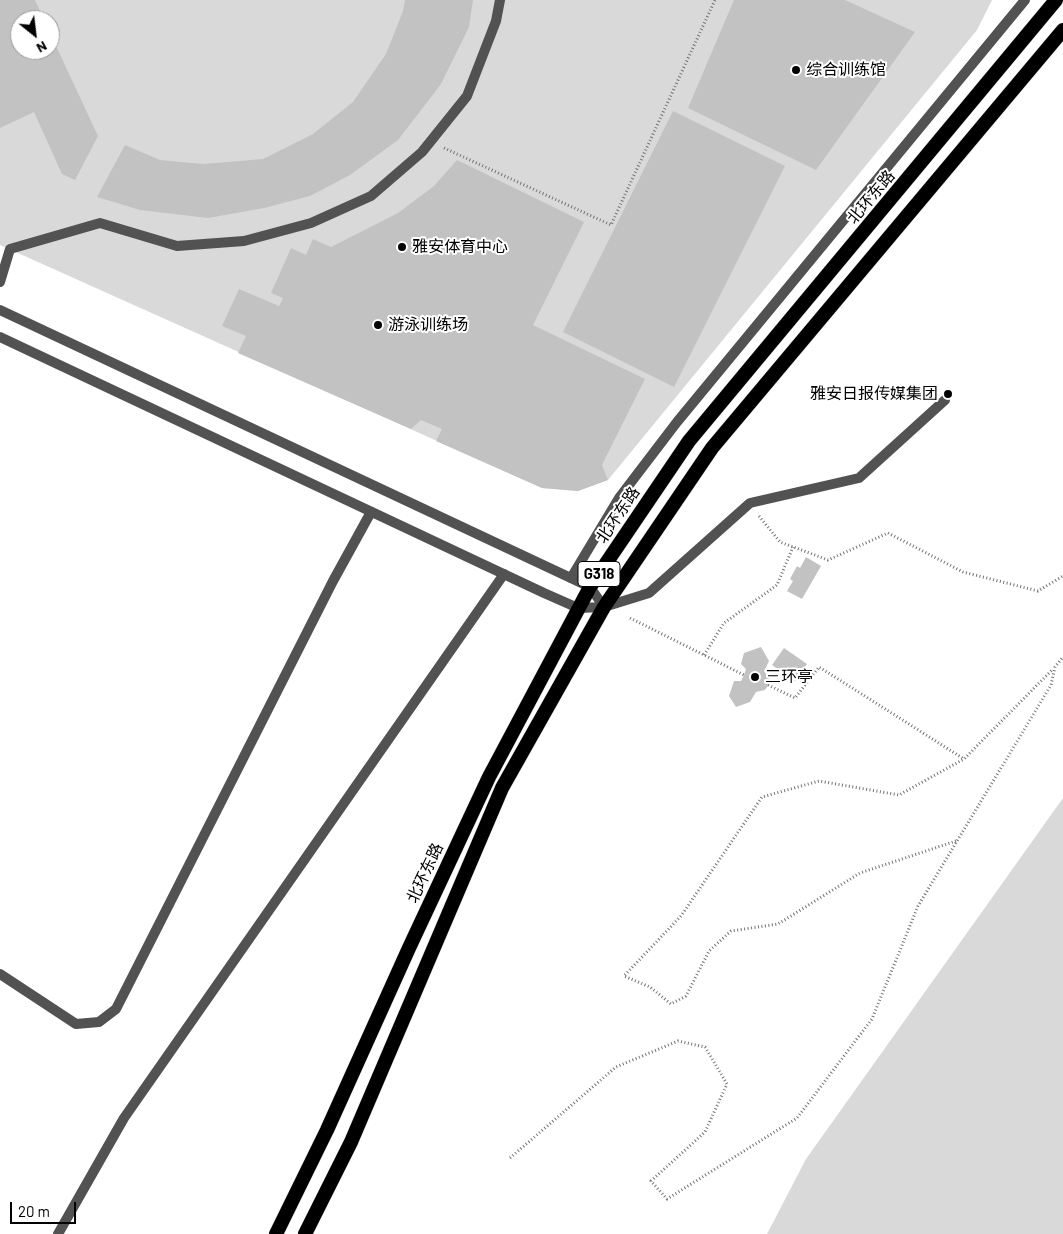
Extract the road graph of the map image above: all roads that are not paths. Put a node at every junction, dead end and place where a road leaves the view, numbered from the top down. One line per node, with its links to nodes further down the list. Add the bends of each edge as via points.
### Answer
1 (500, 0): 5 (street, via 496,21 467,96 422,152 371,196 311,223 244,241 177,246 100,223 10,249)
2 (1025, 0): 11 (street, via 677,422 619,498)
3 (1056, 0): 12 (highway, 北环东路 / G318, via 689,441)
4 (1063, 30): 14 (highway, G318, via 712,448)
5 (0, 282)
6 (0, 310): 11 (street)
7 (0, 337): 9 (street)
8 (945, 400): 14 (street, via 859,478 750,503 649,593)
9 (371, 512): 10 (street); 15 (street, via 116,1009 99,1022 76,1024)
10 (504, 574): 13 (street); 16 (street, via 124,1118)
11 (571, 578): 12 (street)
12 (590, 587): 13 (highway, 北环东路 / G318); 14 (street)
13 (578, 608): 14 (street); 17 (highway, 北环东路 / G318, via 489,777 328,1130)
14 (604, 608): 18 (highway, G318, via 502,788 351,1142)
15 (0, 974)
16 (58, 1234)
17 (276, 1234)
18 (305, 1234)

